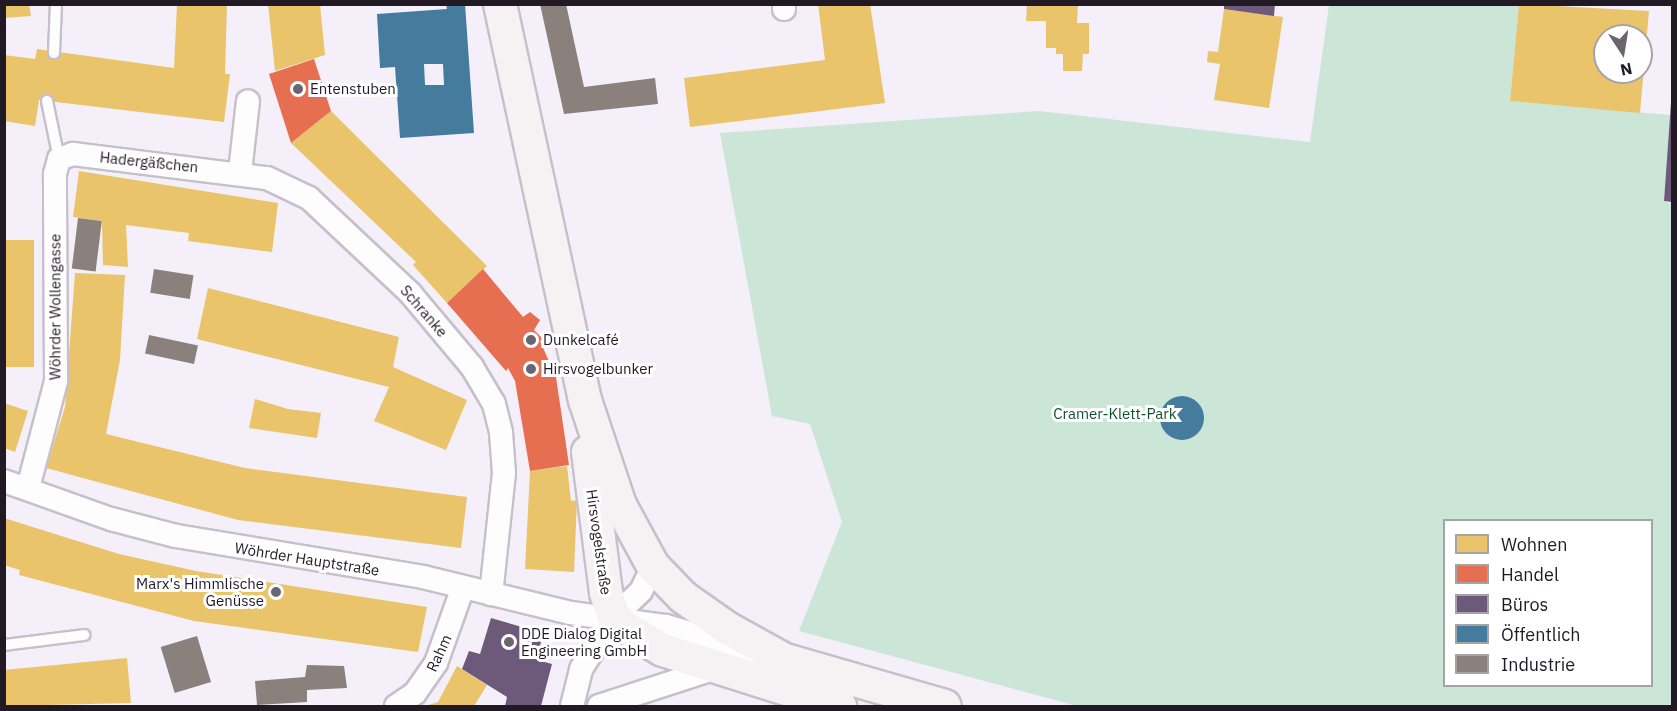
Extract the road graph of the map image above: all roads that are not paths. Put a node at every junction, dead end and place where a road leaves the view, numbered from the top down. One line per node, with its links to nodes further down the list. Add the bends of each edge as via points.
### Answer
1 (56, 4): 3 (lane)
2 (500, 4): 8 (main road, Hirsvogelstraße)
3 (54, 52)
4 (47, 101): 6 (lane)
5 (248, 101): 7 (street)
6 (59, 159): 7 (street, Hadergäßchen, via 73,154); 10 (street, Wöhrder Wollengasse, via 55,174 56,381)
7 (240, 172): 13 (street, Schranke, via 291,186 309,198 410,293 472,367 494,404 504,456)
8 (585, 400): 11 (main road, Hirsvogelstraße, via 620,505); 14 (main road, Hirsvogelstraße, via 600,563)
9 (4, 481): 10 (street, Wöhrder Hauptstraße)
10 (28, 488): 12 (street, Wöhrder Hauptstraße, via 111,519 176,536)
11 (653, 566): 14 (street, Hirsvogelstraße, via 641,591); 17 (main road, via 683,597 727,628)
12 (463, 587): 13 (street, Wöhrder Hauptstraße); 19 (street, Rahm, via 436,663 415,693)
13 (491, 594): 14 (street, Wöhrder Hauptstraße, via 571,613)
14 (614, 617): 17 (street, Wöhrder Hauptstraße, via 666,626); 18 (main road, via 649,644); 20 (street, via 581,669)
15 (84, 635): 16 (lane)
16 (4, 645)
17 (785, 660): 23 (main road)
18 (716, 668): 21 (street); 22 (main road)
19 (396, 706)
20 (572, 706)
21 (599, 706)
22 (840, 706)
23 (945, 706)

